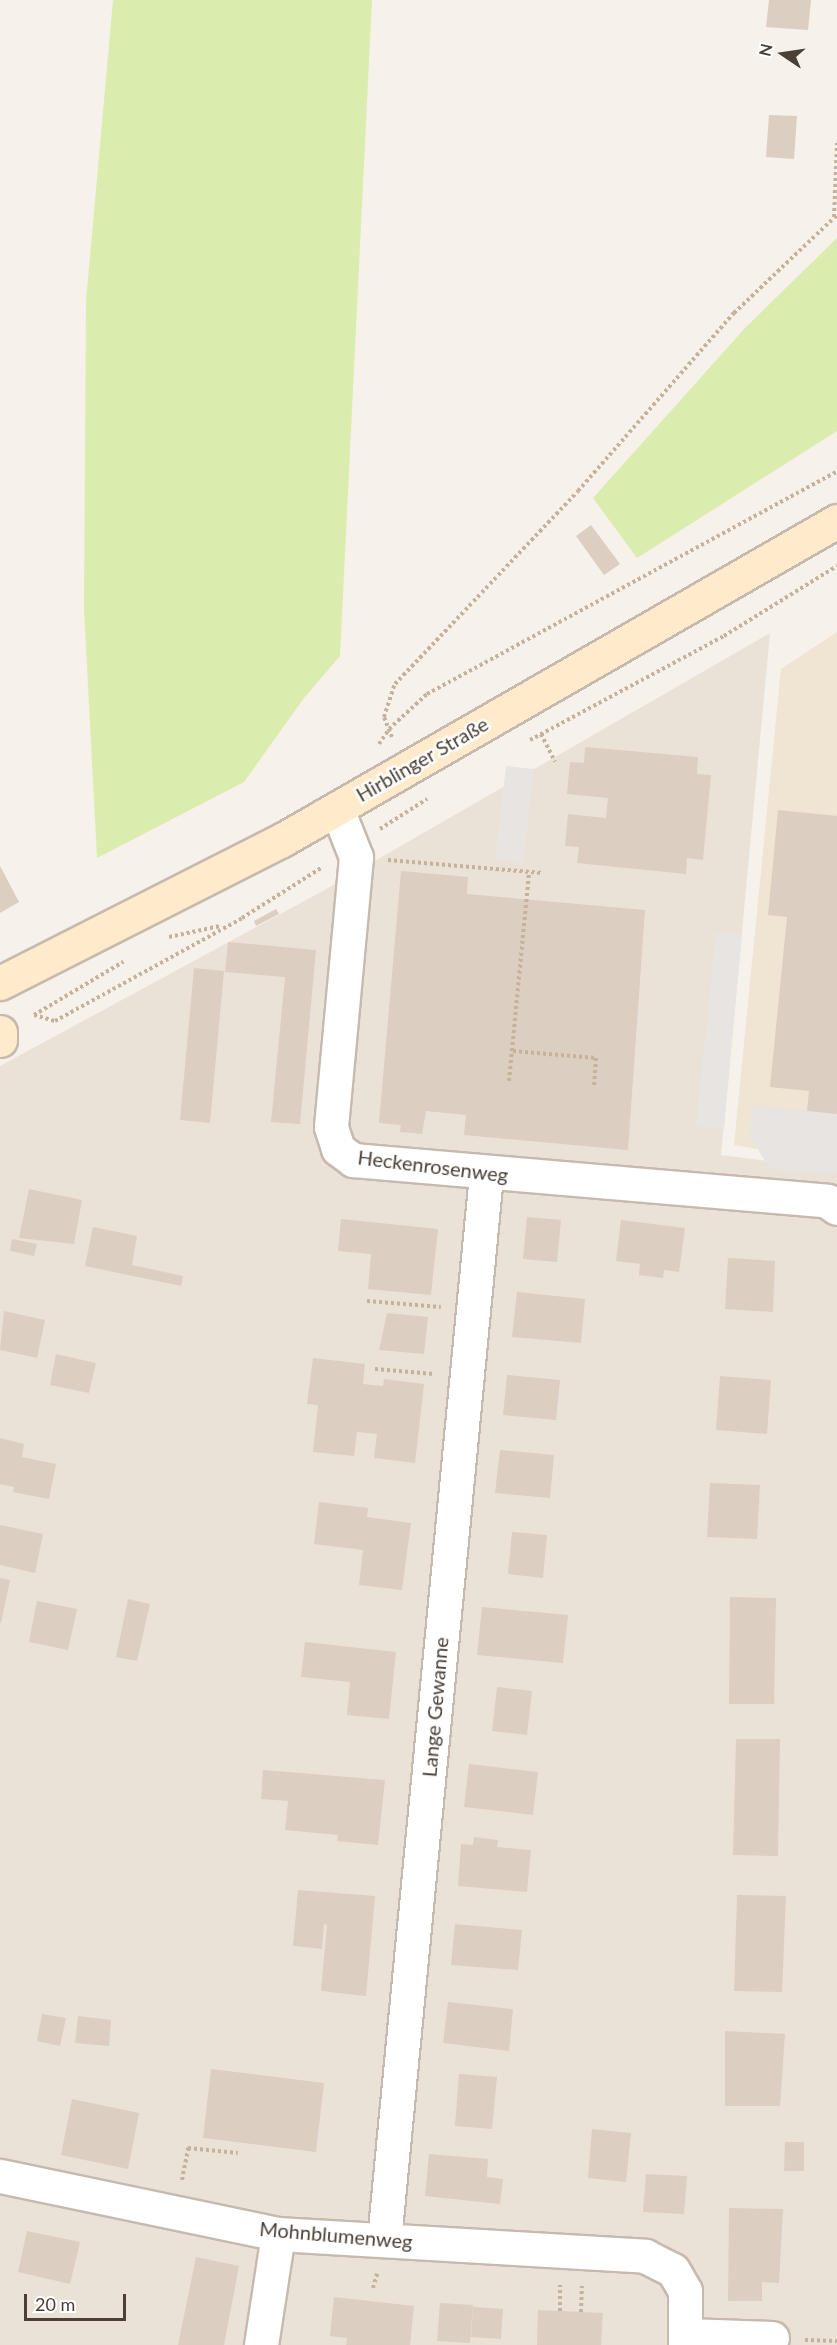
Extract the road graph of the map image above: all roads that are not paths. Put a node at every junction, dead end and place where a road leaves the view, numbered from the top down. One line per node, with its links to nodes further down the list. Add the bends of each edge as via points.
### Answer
1 (837, 521): 2 (street, Hirblinger Straße)
2 (337, 809): 3 (street, Hirblinger Straße); 6 (street, Heckenrosenweg, via 354,853 331,1127 338,1149 353,1160)
3 (0, 983)
4 (0, 1032): 5 (street)
5 (0, 1040)
6 (486, 1174): 7 (street, Heckenrosenweg, via 827,1201); 10 (street, Lange Gewanne)
7 (837, 1208)
8 (0, 2176): 9 (street, Mohnblumenweg)
9 (278, 2234): 10 (street, Mohnblumenweg); 13 (street)
10 (384, 2240): 12 (street, Mohnblumenweg, via 645,2256 673,2270 685,2291)
11 (772, 2338): 12 (street)
12 (685, 2340)
13 (261, 2345)

